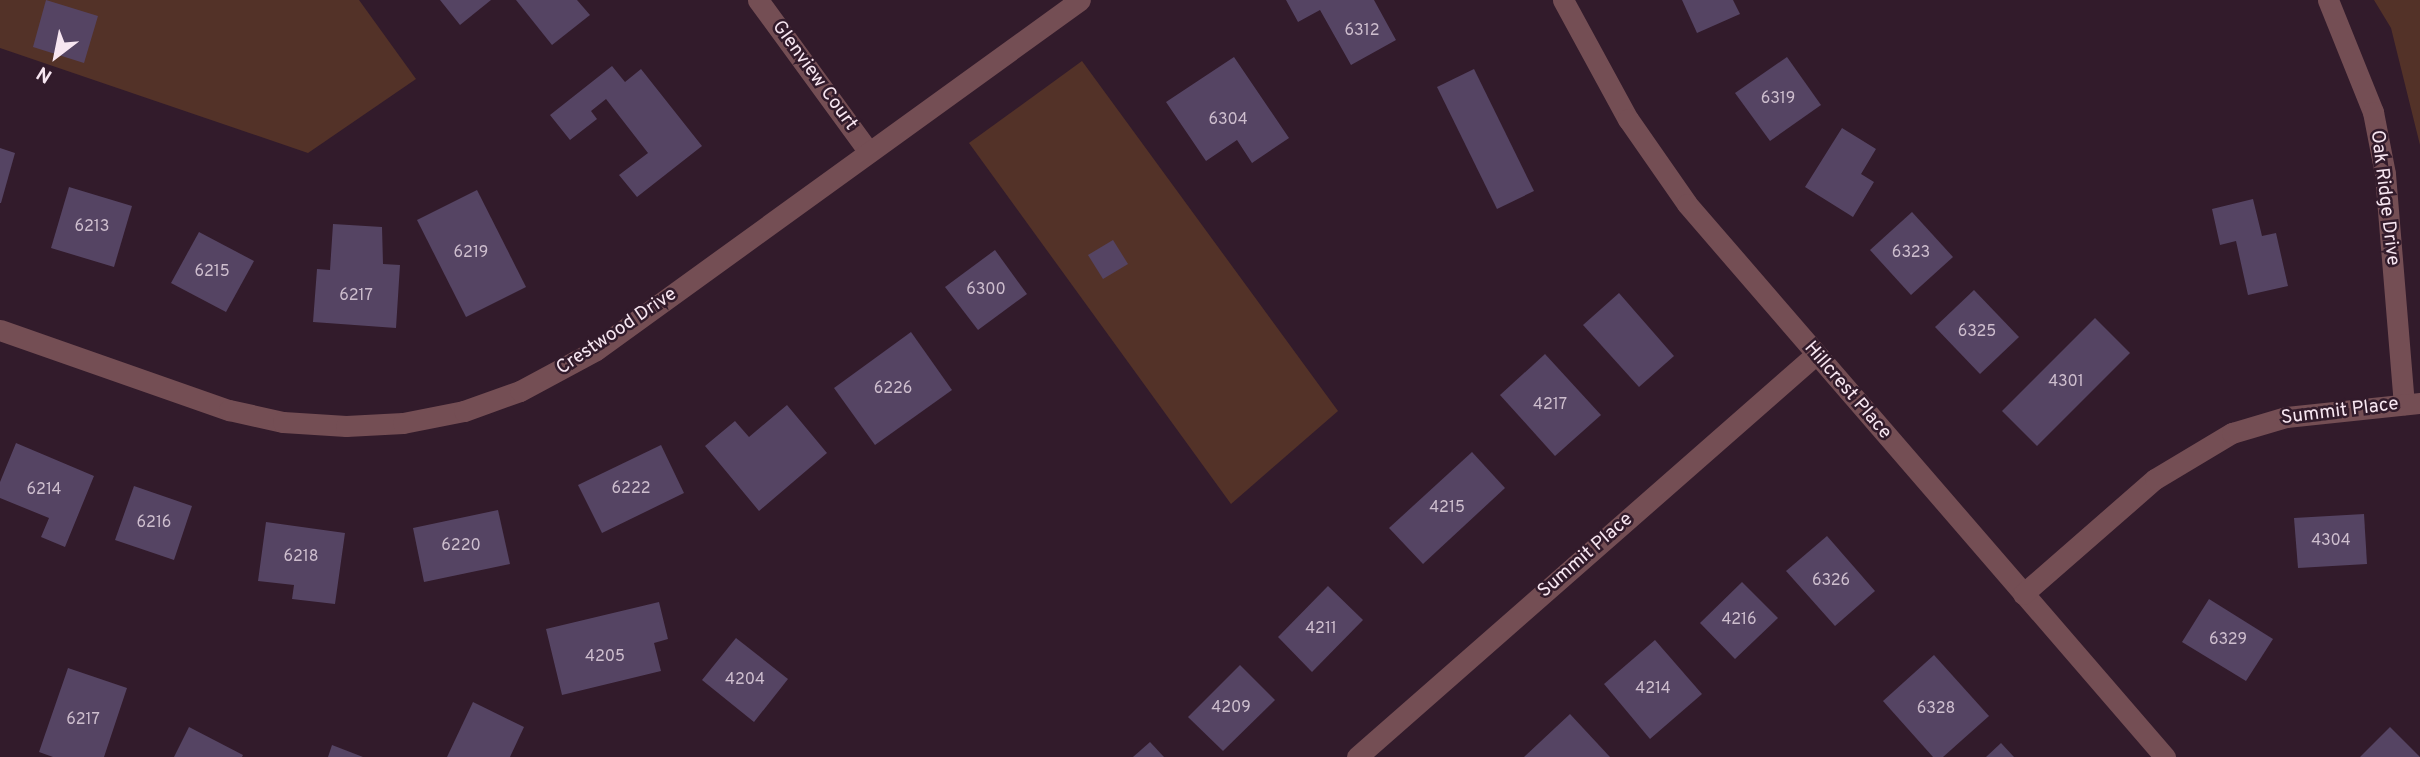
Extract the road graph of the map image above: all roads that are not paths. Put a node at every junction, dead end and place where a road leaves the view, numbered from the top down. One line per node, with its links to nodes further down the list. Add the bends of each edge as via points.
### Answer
1 (758, 0): 5 (street, Glenview Court)
2 (1080, 0): 5 (street, Crestwood Drive)
3 (1563, 0): 7 (street, Hillcrest Place, via 1628,119 1687,204)
4 (2328, 0): 8 (street, Oak Ridge Drive, via 2373,113 2385,174)
5 (869, 152): 6 (street, Crestwood Drive, via 596,350 520,391 464,411 403,423 284,422 229,410)
6 (0, 330)
7 (1815, 355): 9 (street, Hillcrest Place); 10 (street, Summit Place)
8 (2412, 403): 9 (street, Summit Place, via 2286,417 2232,433 2155,479)
9 (2023, 594): 11 (street, Hillcrest Place)
10 (1357, 757)
11 (2165, 757)

